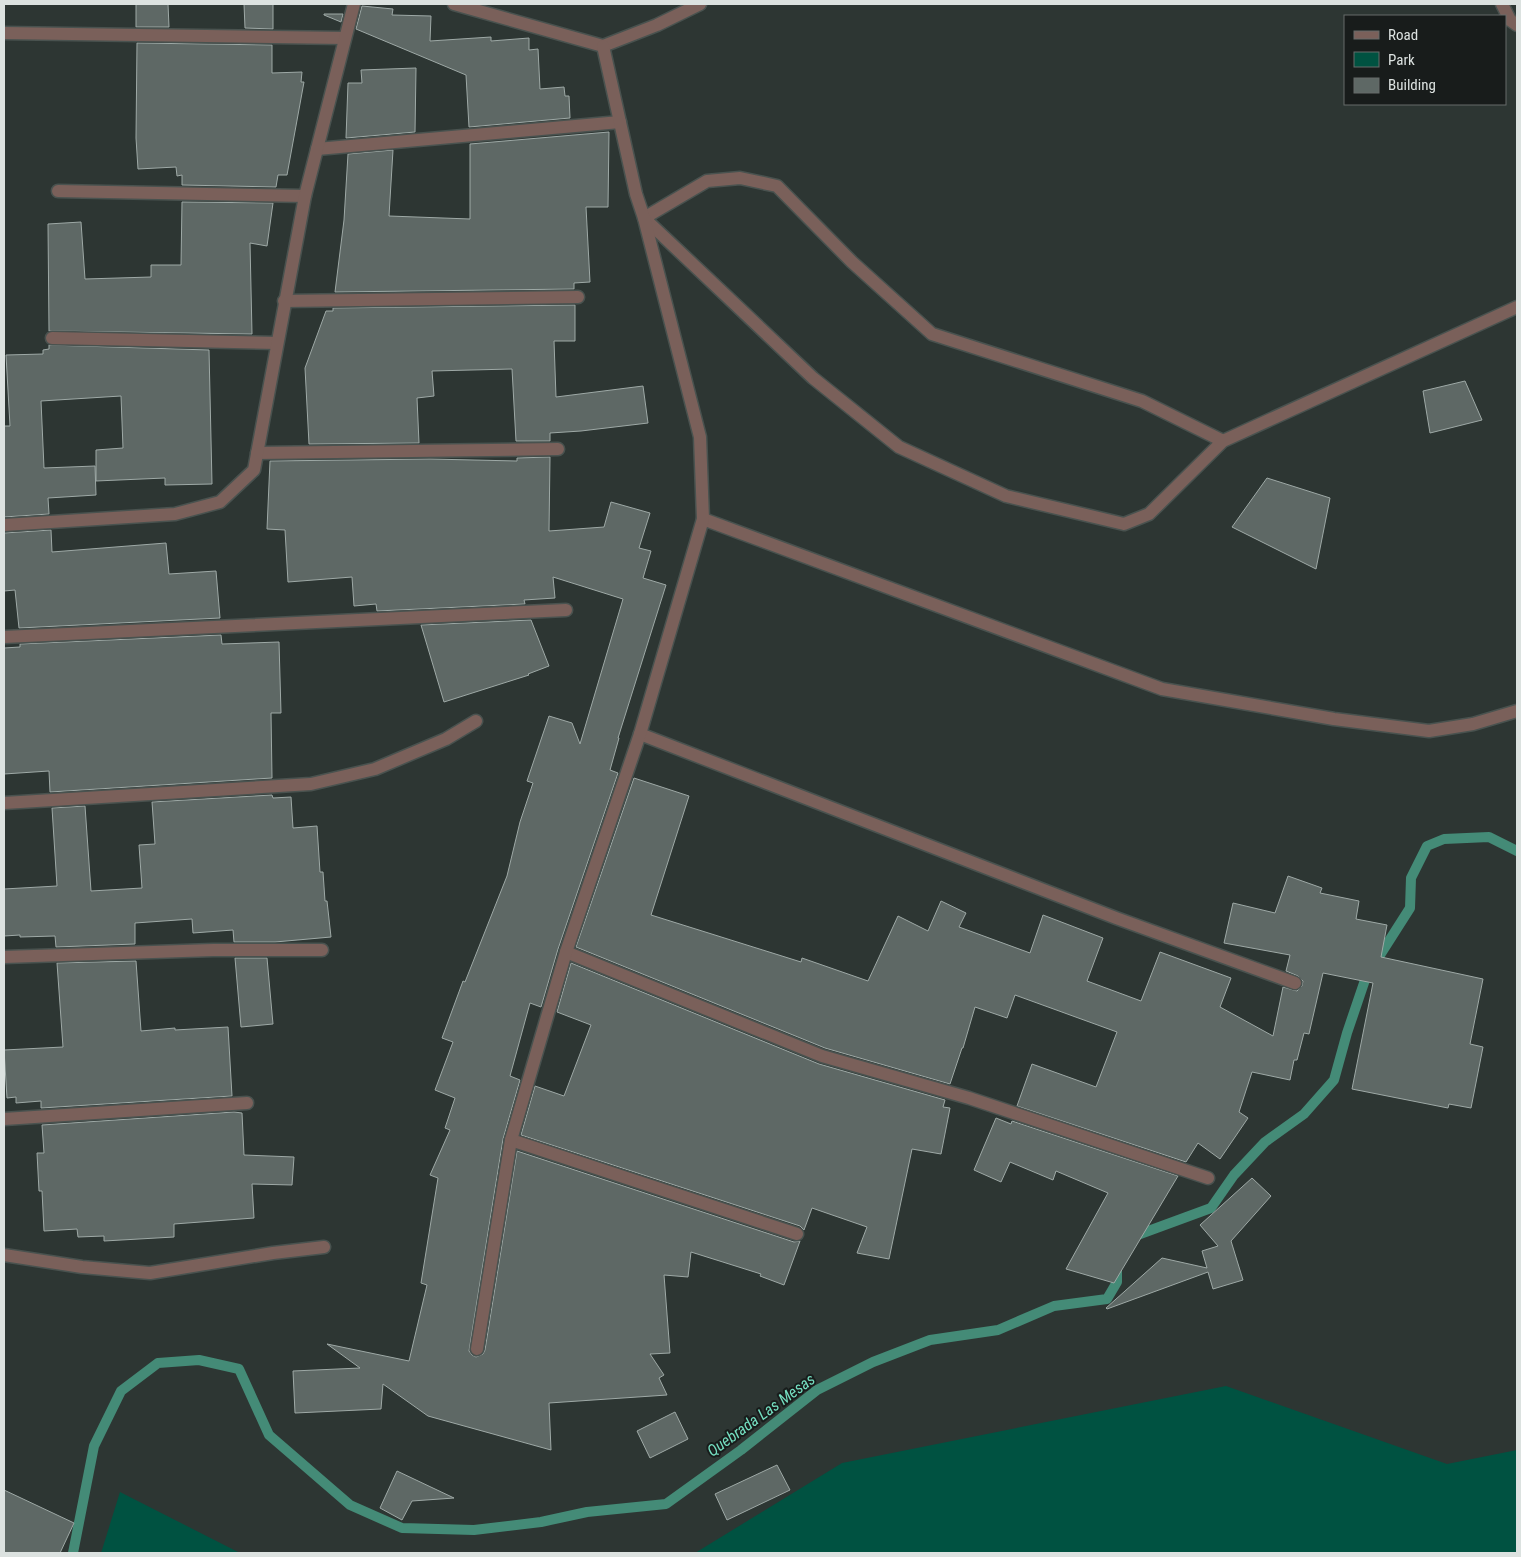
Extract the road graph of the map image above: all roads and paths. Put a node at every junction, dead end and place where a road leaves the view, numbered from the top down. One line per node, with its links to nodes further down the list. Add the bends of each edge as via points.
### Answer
1 (354, 4): 7 (street)
2 (454, 4): 8 (street)
3 (700, 4): 8 (street)
4 (1502, 4): 5 (street)
5 (1517, 26)
6 (4, 33): 7 (street)
7 (345, 38): 10 (street)
8 (603, 46): 9 (street)
9 (620, 122): 10 (street); 13 (street)
10 (317, 149): 12 (street)
11 (58, 190): 12 (street)
12 (305, 196): 15 (street)
13 (644, 218): 19 (street, via 707,180 740,178 777,186 852,262 932,334 1142,401); 19 (street, via 813,378 899,447 1006,496 1124,524 1149,514); 22 (street, via 700,437)
14 (578, 297): 15 (street)
15 (284, 301): 18 (street)
16 (1517, 307): 19 (street)
17 (52, 338): 18 (street)
18 (276, 343): 21 (street)
19 (1223, 441)
20 (558, 449): 21 (street)
21 (256, 454): 23 (street, via 254,470 220,502 175,514)
22 (703, 520): 26 (street, via 1162,688 1334,719 1429,731 1473,724); 28 (street)
23 (4, 525)
24 (566, 610): 25 (street)
25 (4, 637)
26 (1517, 710)
27 (476, 721): 29 (street, via 446,739 375,769 311,784)
28 (640, 734): 31 (street); 33 (street, via 1107,915)
29 (4, 803)
30 (322, 950): 32 (street)
31 (566, 952): 36 (street); 37 (street, via 822,1056 969,1098)
32 (4, 957)
33 (1295, 983)
34 (247, 1103): 35 (street)
35 (4, 1119)
36 (511, 1140): 38 (street); 41 (street)
37 (1208, 1178)
38 (797, 1234)
39 (324, 1247): 40 (street, via 150,1273)
40 (4, 1255)
41 (476, 1349)

